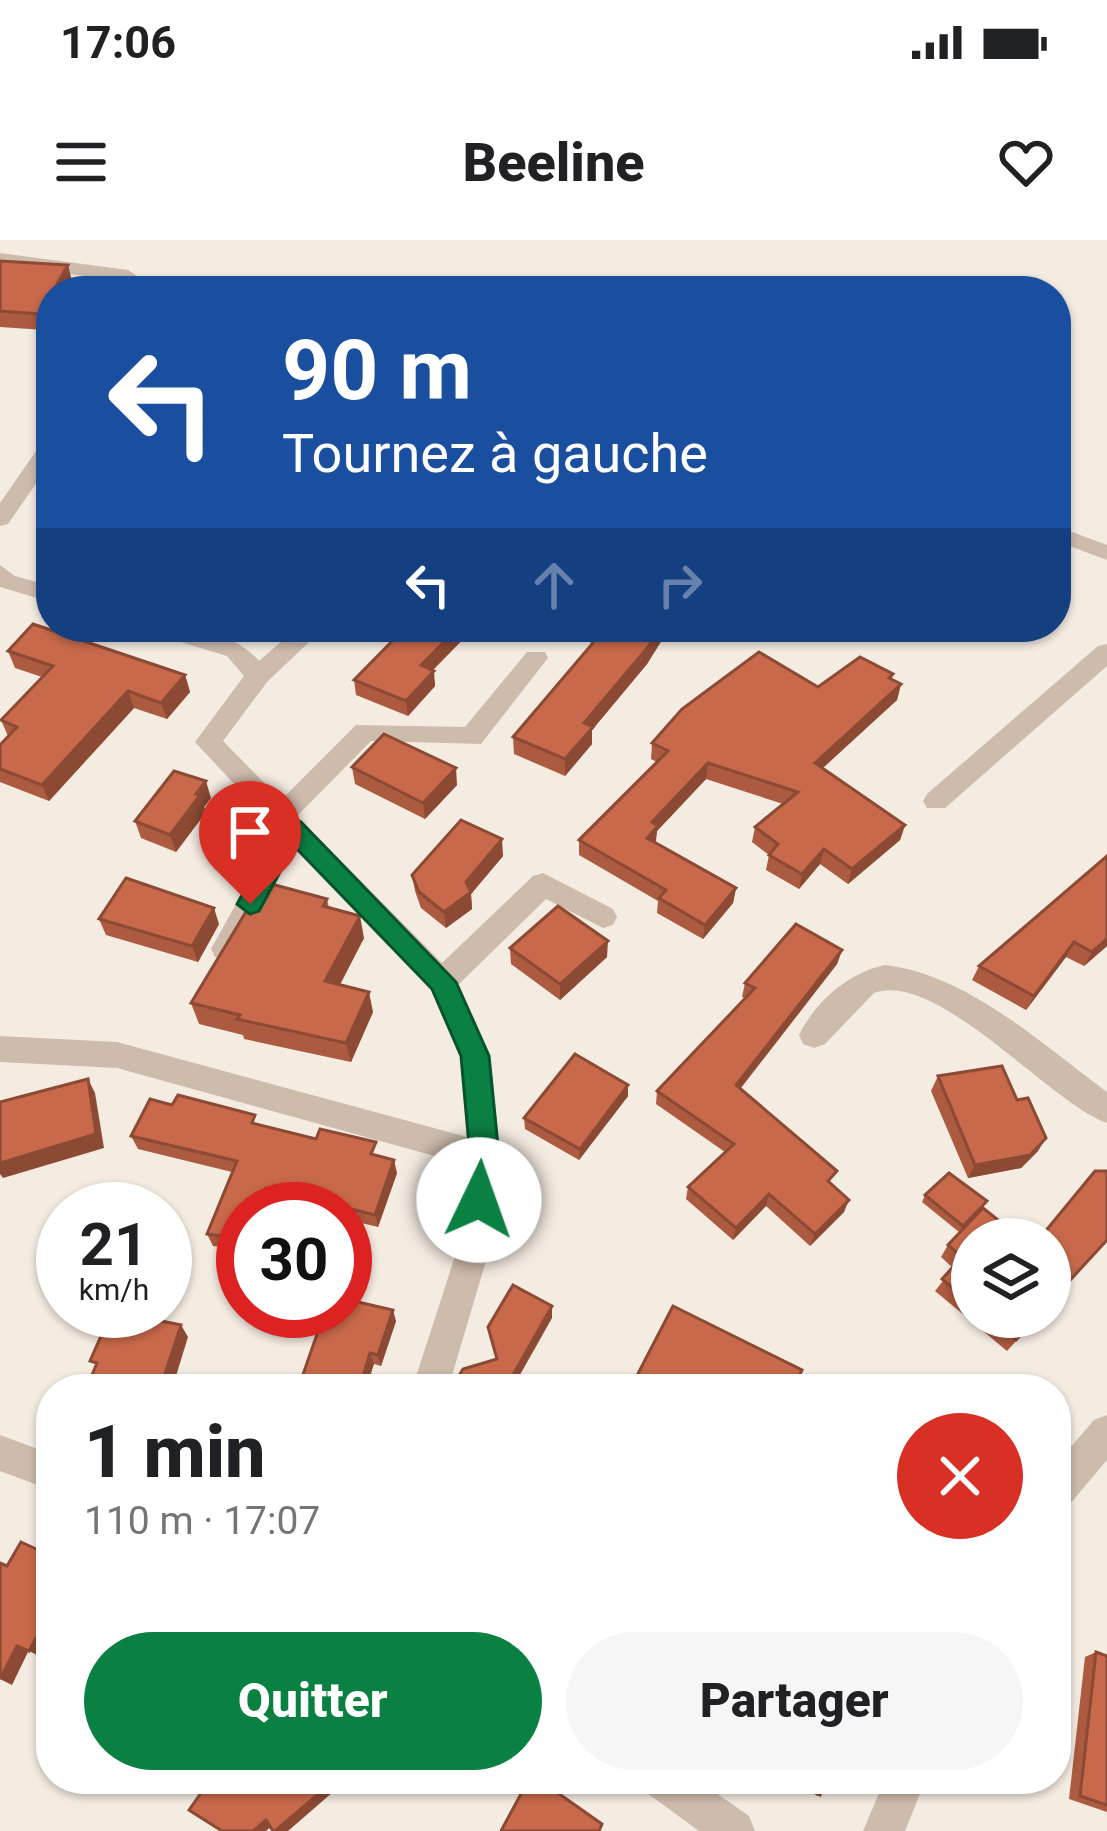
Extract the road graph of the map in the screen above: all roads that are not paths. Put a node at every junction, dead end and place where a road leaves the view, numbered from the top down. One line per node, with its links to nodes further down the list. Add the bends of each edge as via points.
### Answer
1 (0, 260): 2 (street)
2 (128, 276)
3 (36, 467): 4 (street)
4 (0, 519)
5 (1071, 539): 6 (street)
6 (1107, 553)
7 (0, 573): 8 (street)
8 (36, 590)
9 (210, 642): 13 (street, via 236,650)
10 (296, 642): 13 (street)
11 (1107, 652): 14 (street)
12 (536, 658): 15 (street, via 472,737 365,731)
13 (258, 676): 15 (street, via 208,742)
14 (936, 801)
15 (286, 822): 17 (street); 18 (street)
16 (603, 916): 18 (street, via 543,884)
17 (209, 979)
18 (442, 982): 22 (street, via 475,1056)
19 (814, 1035): 21 (street, via 860,986 887,976 942,992)
20 (0, 1049): 22 (street, via 117,1055)
21 (1107, 1110)
22 (484, 1156): 23 (street, via 475,1244)
23 (435, 1374)
24 (1107, 1433): 27 (street)
25 (0, 1453): 26 (street)
26 (36, 1466)
27 (1071, 1475)
28 (682, 1794): 30 (street)
29 (900, 1794): 31 (street)
30 (734, 1831)
31 (884, 1831)

